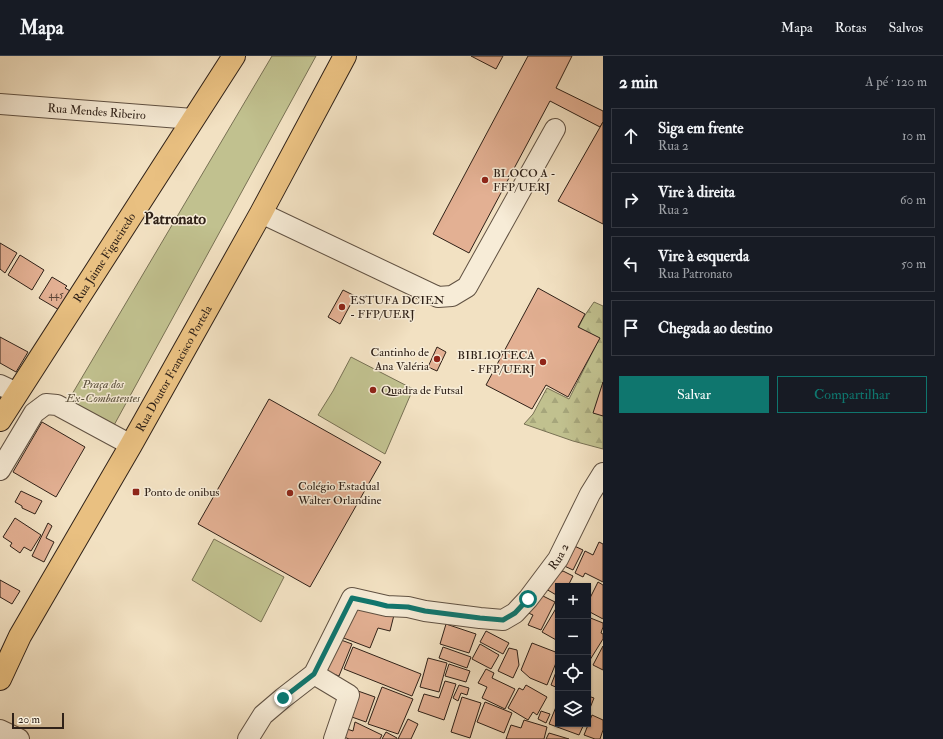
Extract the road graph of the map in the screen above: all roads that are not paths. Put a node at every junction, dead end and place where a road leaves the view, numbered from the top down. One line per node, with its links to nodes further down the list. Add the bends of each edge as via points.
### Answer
1 (234, 56): 4 (main road, Rua Jaime Figueiredo)
2 (345, 56): 6 (main road, Rua Doutor Francisco Portela)
3 (0, 104): 4 (street, Rua Mendes Ribeiro)
4 (193, 119): 7 (main road, Rua Jaime Figueiredo)
5 (555, 128): 6 (street, via 467,287 452,296 438,297)
6 (261, 213): 9 (main road, Rua Doutor Francisco Portela)
7 (8, 389): 8 (main road, Rua Jaime Figueiredo)
8 (0, 420)
9 (131, 445): 10 (street, via 57,405 46,404 34,413); 13 (main road, Rua Doutor Francisco Portela, via 20,636)
10 (0, 470)
11 (603, 473): 12 (street, Rua 2, via 558,559 515,613 503,620 480,618 387,606 352,598)
12 (314, 674): 16 (street, via 262,715); 17 (street, via 349,695)
13 (0, 679)
14 (0, 730): 15 (street)
15 (19, 739)
16 (248, 739)
17 (334, 739)

